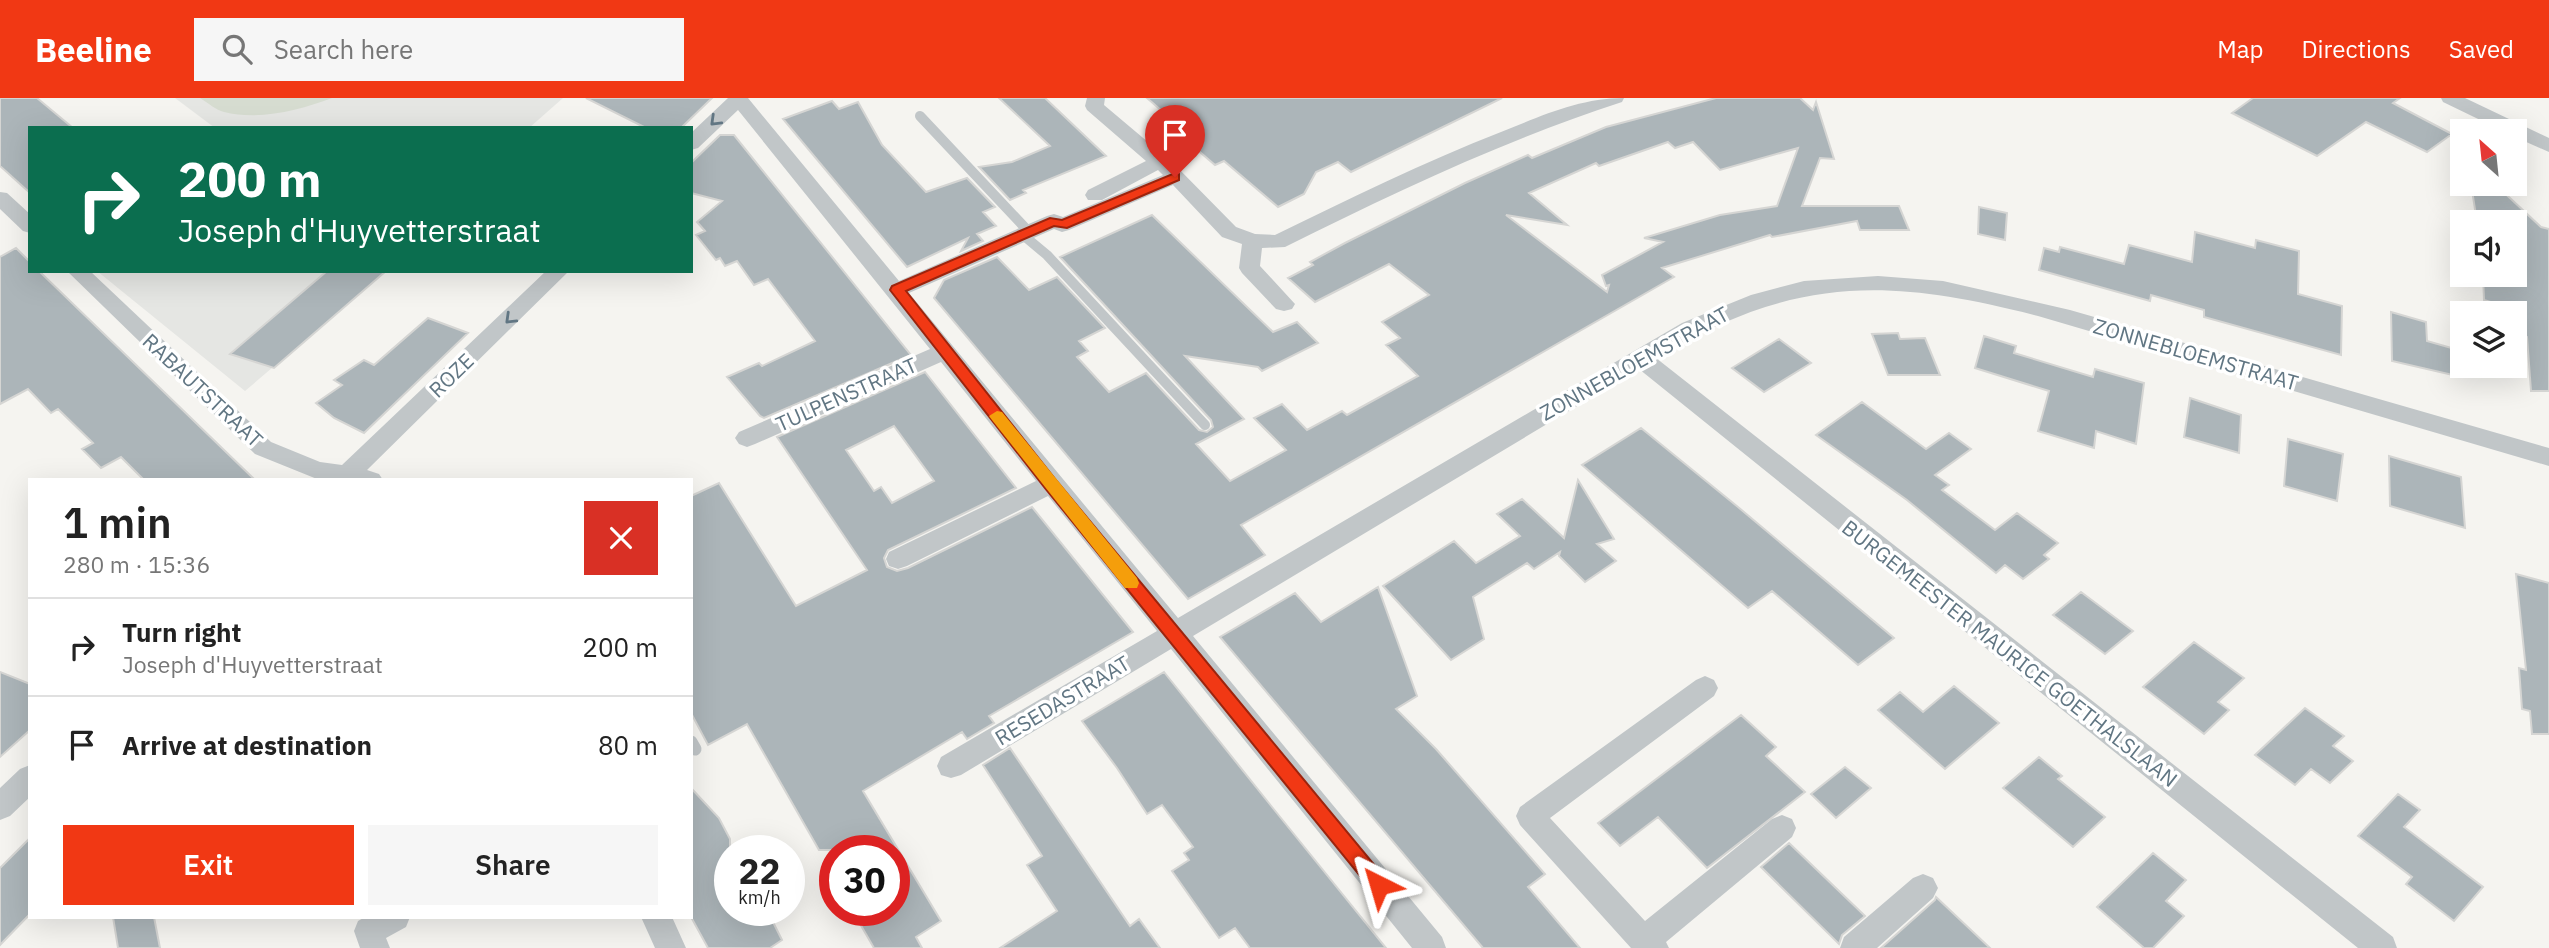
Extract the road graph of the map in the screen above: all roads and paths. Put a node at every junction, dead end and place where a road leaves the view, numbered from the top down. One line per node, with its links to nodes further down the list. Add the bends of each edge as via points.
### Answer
1 (739, 98): 6 (street, one-way to 6); 17 (street)
2 (1615, 98): 14 (street, via 1479,146 1278,242)
3 (2450, 98): 7 (street)
4 (1095, 102): 8 (street)
5 (920, 116): 13 (lane)
6 (693, 142)
7 (2549, 146)
8 (1159, 162): 9 (street); 11 (street, via 1052,216)
9 (1175, 177): 11 (street, via 1062,225); 14 (street, via 1229,232)
10 (0, 198): 12 (street)
11 (1054, 221): 13 (street)
12 (28, 224)
13 (1026, 233): 17 (street); 21 (lane)
14 (1253, 241): 18 (street, via 1249,268)
15 (79, 273): 24 (street, RABAUTSTRAAT, via 263,448 317,470)
16 (557, 273): 24 (street, ROZE, one-way to 24)
17 (897, 290): 19 (street)
18 (1284, 304)
19 (945, 351): 22 (street, TULPENSTRAAT); 25 (street)
20 (1639, 357): 23 (street, ZONNEBLOEMSTRAAT, via 1734,307 1778,292 1879,283 1936,288 1997,298); 27 (street, ZONNEBLOEMSTRAAT); 41 (street, BURGEMEESTER MAURICE GOETHALSLAAN)
21 (1205, 425)
22 (747, 438)
23 (2549, 457)
24 (354, 478)
25 (1051, 484): 26 (street); 27 (street)
26 (898, 559)
27 (1172, 634): 29 (street, RESEDASTRAAT); 39 (street)
28 (1705, 688): 36 (street, via 1530,816)
29 (951, 766)
30 (28, 780): 31 (street)
31 (0, 807)
32 (1782, 828): 36 (street)
33 (1923, 888): 40 (street)
34 (391, 919): 37 (street, via 369,931)
35 (657, 919): 38 (street)
36 (1650, 944)
37 (375, 948)
38 (671, 948)
39 (1431, 948)
40 (1855, 948)
41 (2382, 948)

